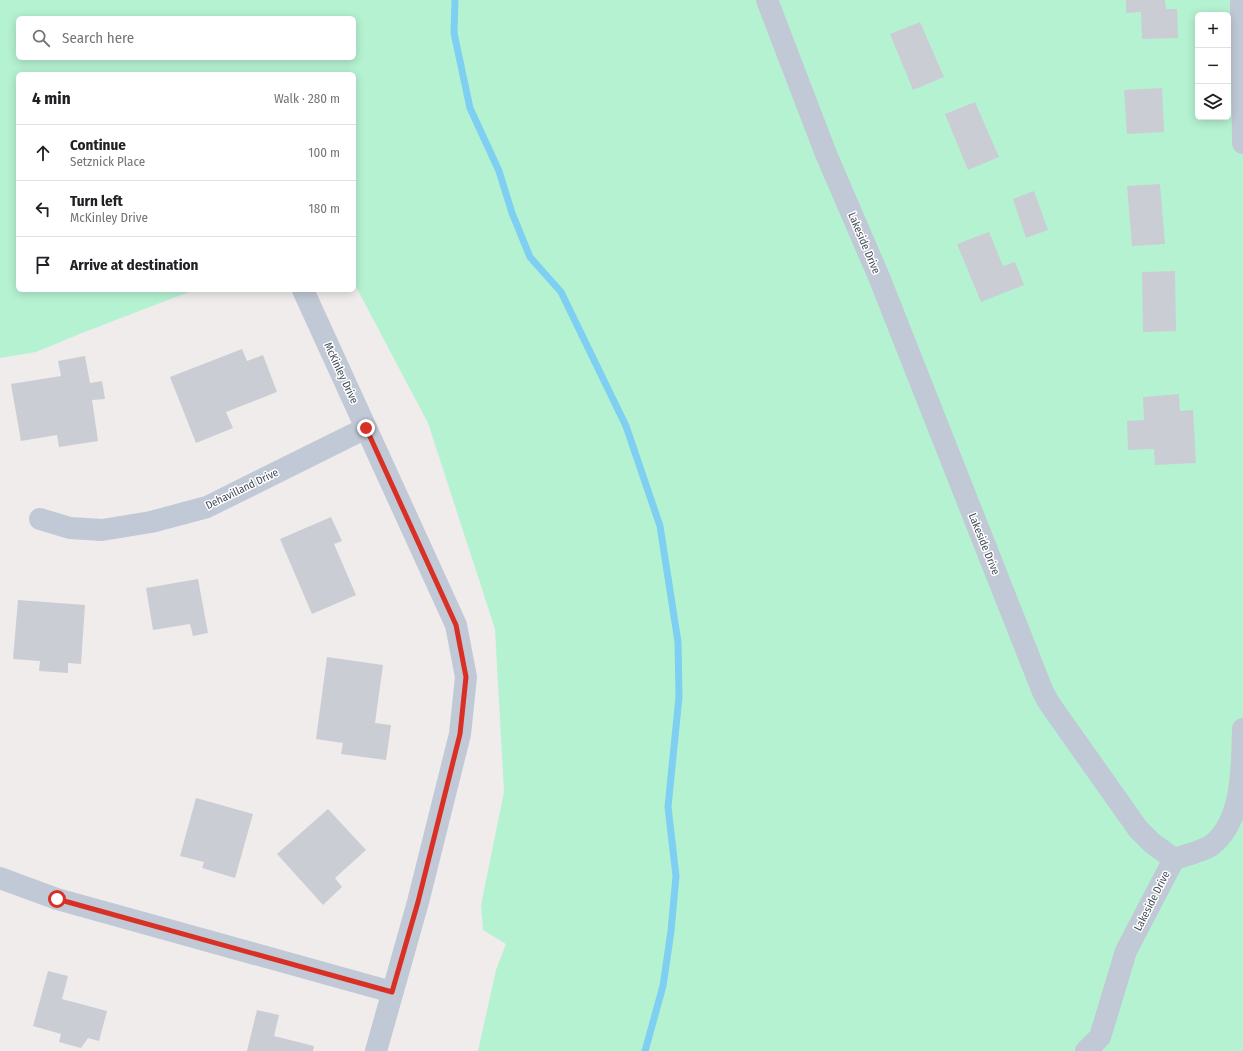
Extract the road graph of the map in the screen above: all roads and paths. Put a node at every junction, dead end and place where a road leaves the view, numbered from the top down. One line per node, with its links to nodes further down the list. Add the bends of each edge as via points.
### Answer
1 (767, 0): 8 (street, Lakeside Drive, via 826,154 879,277 1043,692 1138,829)
2 (1241, 0): 3 (street)
3 (1243, 143)
4 (304, 292): 5 (street, McKinley Drive)
5 (366, 428): 6 (street, Dehavilland Drive, via 207,507 150,522 102,530 70,528); 10 (street, McKinley Drive, via 456,625 466,677 460,734 418,902)
6 (40, 519)
7 (1243, 729): 8 (street, via 1241,796 1232,824 1211,846)
8 (1174, 859): 12 (street, Lakeside Drive, via 1126,951 1100,1036)
9 (0, 878): 10 (street, via 57,899)
10 (392, 992): 11 (street, McKinley Drive)
11 (376, 1051)
12 (1086, 1051)

